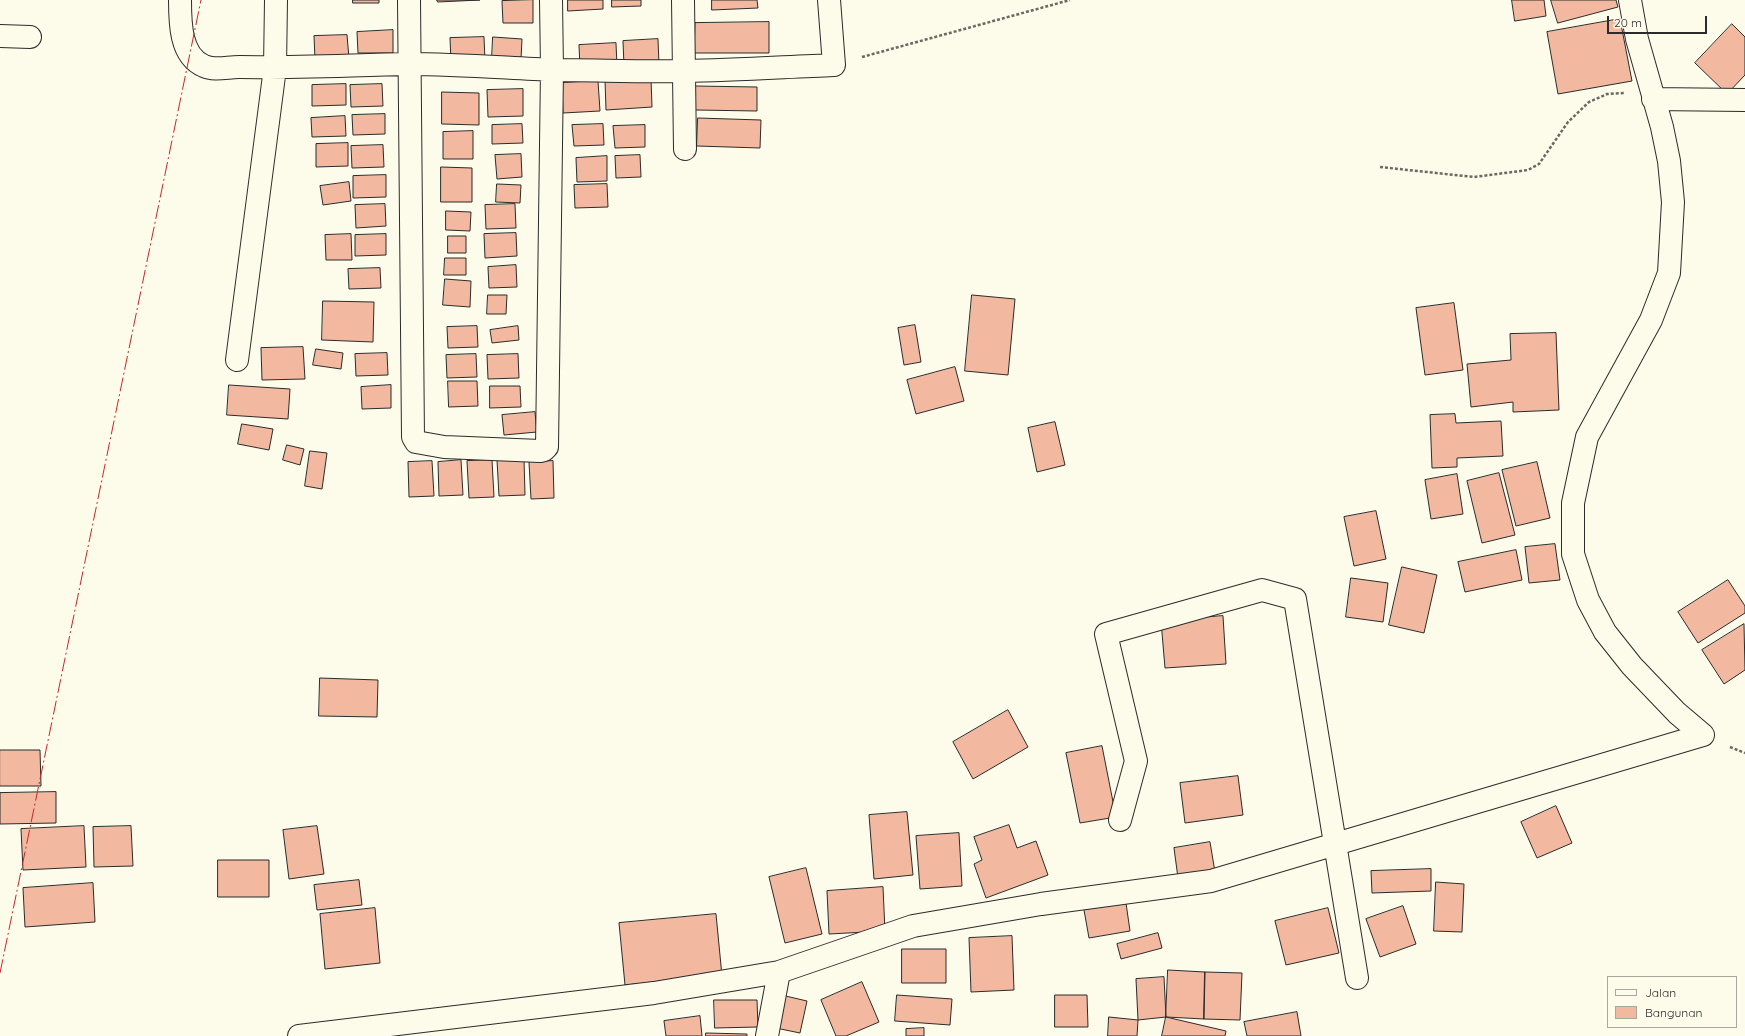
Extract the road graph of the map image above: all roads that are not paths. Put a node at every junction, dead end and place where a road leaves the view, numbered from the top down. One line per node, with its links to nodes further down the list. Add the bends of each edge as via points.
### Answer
1 (180, 0): 11 (street, via 182,37 188,50 200,64 219,69)
2 (276, 0): 11 (street)
3 (409, 0): 10 (street)
4 (551, 0): 12 (street)
5 (684, 0): 13 (street)
6 (829, 0): 13 (street, via 834,65)
7 (1630, 0): 14 (street, via 1637,39)
8 (0, 36): 9 (street)
9 (30, 37)
10 (410, 64): 11 (street); 12 (street); 12 (street, via 413,437 416,442 444,447 540,451 546,447)
11 (274, 68): 17 (street)
12 (552, 70): 13 (street)
13 (684, 72): 16 (street)
14 (1653, 99): 15 (street); 19 (street, via 1669,161 1673,202 1669,273 1651,320 1587,437 1573,504 1573,554 1588,600 1605,632 1662,698 1704,735)
15 (1745, 100)
16 (685, 149)
17 (236, 360)
18 (1120, 820): 19 (street, via 1136,761 1106,634 1262,590 1295,599)
19 (1335, 844): 20 (street, via 1211,882 1041,904 913,926); 21 (street)
20 (779, 972): 22 (street, via 654,993); 23 (street)
21 (1357, 978)
22 (299, 1036)
23 (767, 1036)

